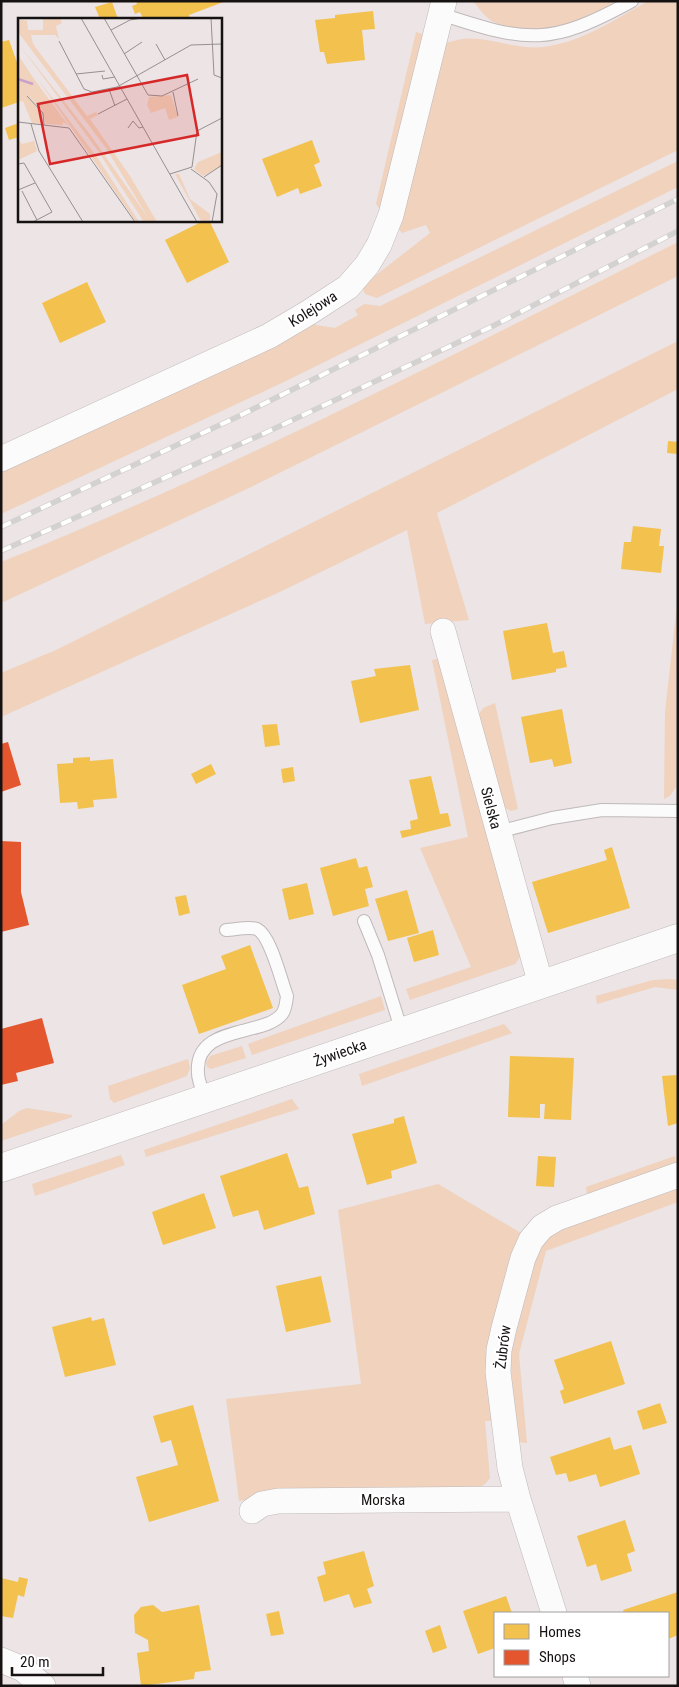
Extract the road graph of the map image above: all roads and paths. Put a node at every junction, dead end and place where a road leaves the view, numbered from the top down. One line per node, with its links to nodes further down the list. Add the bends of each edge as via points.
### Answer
1 (632, 1): 2 (lane, via 598,20 542,37 490,31)
2 (442, 8): 3 (street, Kolejowa, via 391,214 379,245 348,287 269,336)
3 (1, 459)
4 (442, 631): 6 (street, Sielska)
5 (678, 811): 6 (lane, via 602,810 552,818)
6 (498, 832): 10 (street, Sielska)
7 (364, 921): 11 (lane)
8 (226, 930): 12 (lane, via 255,928 262,934 287,996 283,1013 275,1020 216,1039 204,1052 197,1071)
9 (678, 938): 10 (main road, Żywiecka)
10 (541, 985): 11 (main road, Żywiecka)
11 (402, 1032): 12 (main road, Żywiecka)
12 (206, 1099): 13 (main road, Żywiecka)
13 (1, 1168)
14 (678, 1175): 15 (street, Żubrów, via 557,1218 542,1227 531,1240 523,1258 499,1350 498,1372)
15 (518, 1499): 16 (street, Morska, via 278,1501 262,1504); 17 (street, Żubrów)
16 (252, 1511)
17 (554, 1612)
18 (1, 1660): 19 (street, via 23,1670)
19 (43, 1686)

